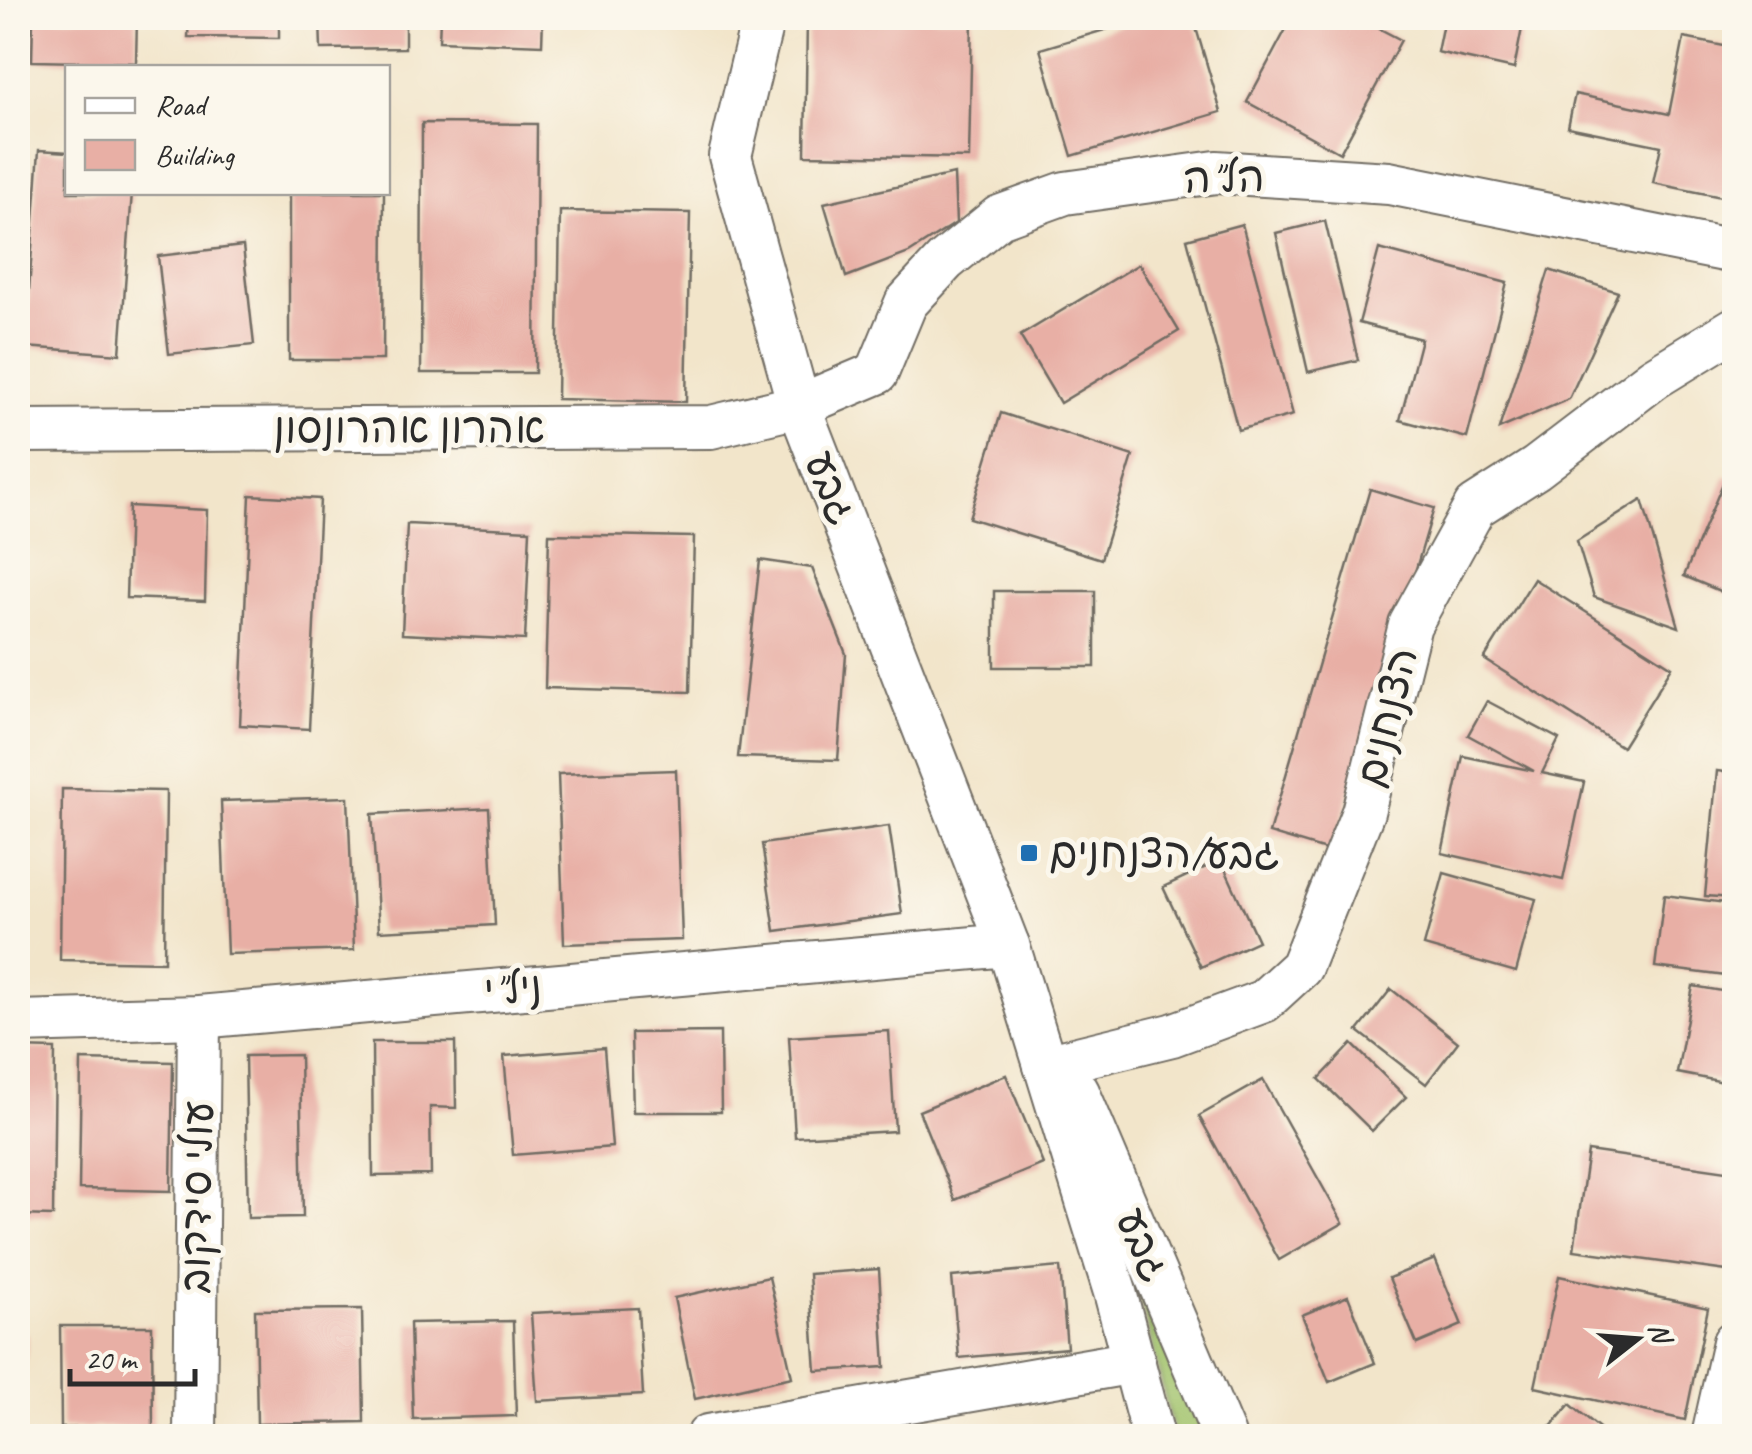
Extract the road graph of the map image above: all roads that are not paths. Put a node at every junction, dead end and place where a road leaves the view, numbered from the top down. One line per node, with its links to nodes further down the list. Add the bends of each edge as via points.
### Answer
1 (763, 18): 4 (street, גבע, via 730,156)
2 (1734, 252): 4 (street, הל"ה, via 1389,182 1216,172 1065,193 999,218 945,262 906,303 877,372)
3 (1734, 329): 9 (street, הצנחנים, via 1475,507 1410,625 1363,812 1302,967 1264,1001 1172,1034)
4 (799, 406): 5 (street, אהרון אהרונסון, via 711,426); 6 (street, גבע)
5 (18, 431)
6 (1008, 946): 7 (street, ניל"י); 9 (street, גבע)
7 (200, 1016): 8 (street, ניל"י); 12 (street, עולי סידקוב)
8 (18, 1022)
9 (1054, 1063): 11 (street, גבע); 15 (street, גבע)
10 (1734, 1342): 16 (street)
11 (1134, 1362): 13 (street); 14 (street, גבע)
12 (195, 1436)
13 (708, 1436)
14 (1152, 1436)
15 (1224, 1436)
16 (1713, 1436)

